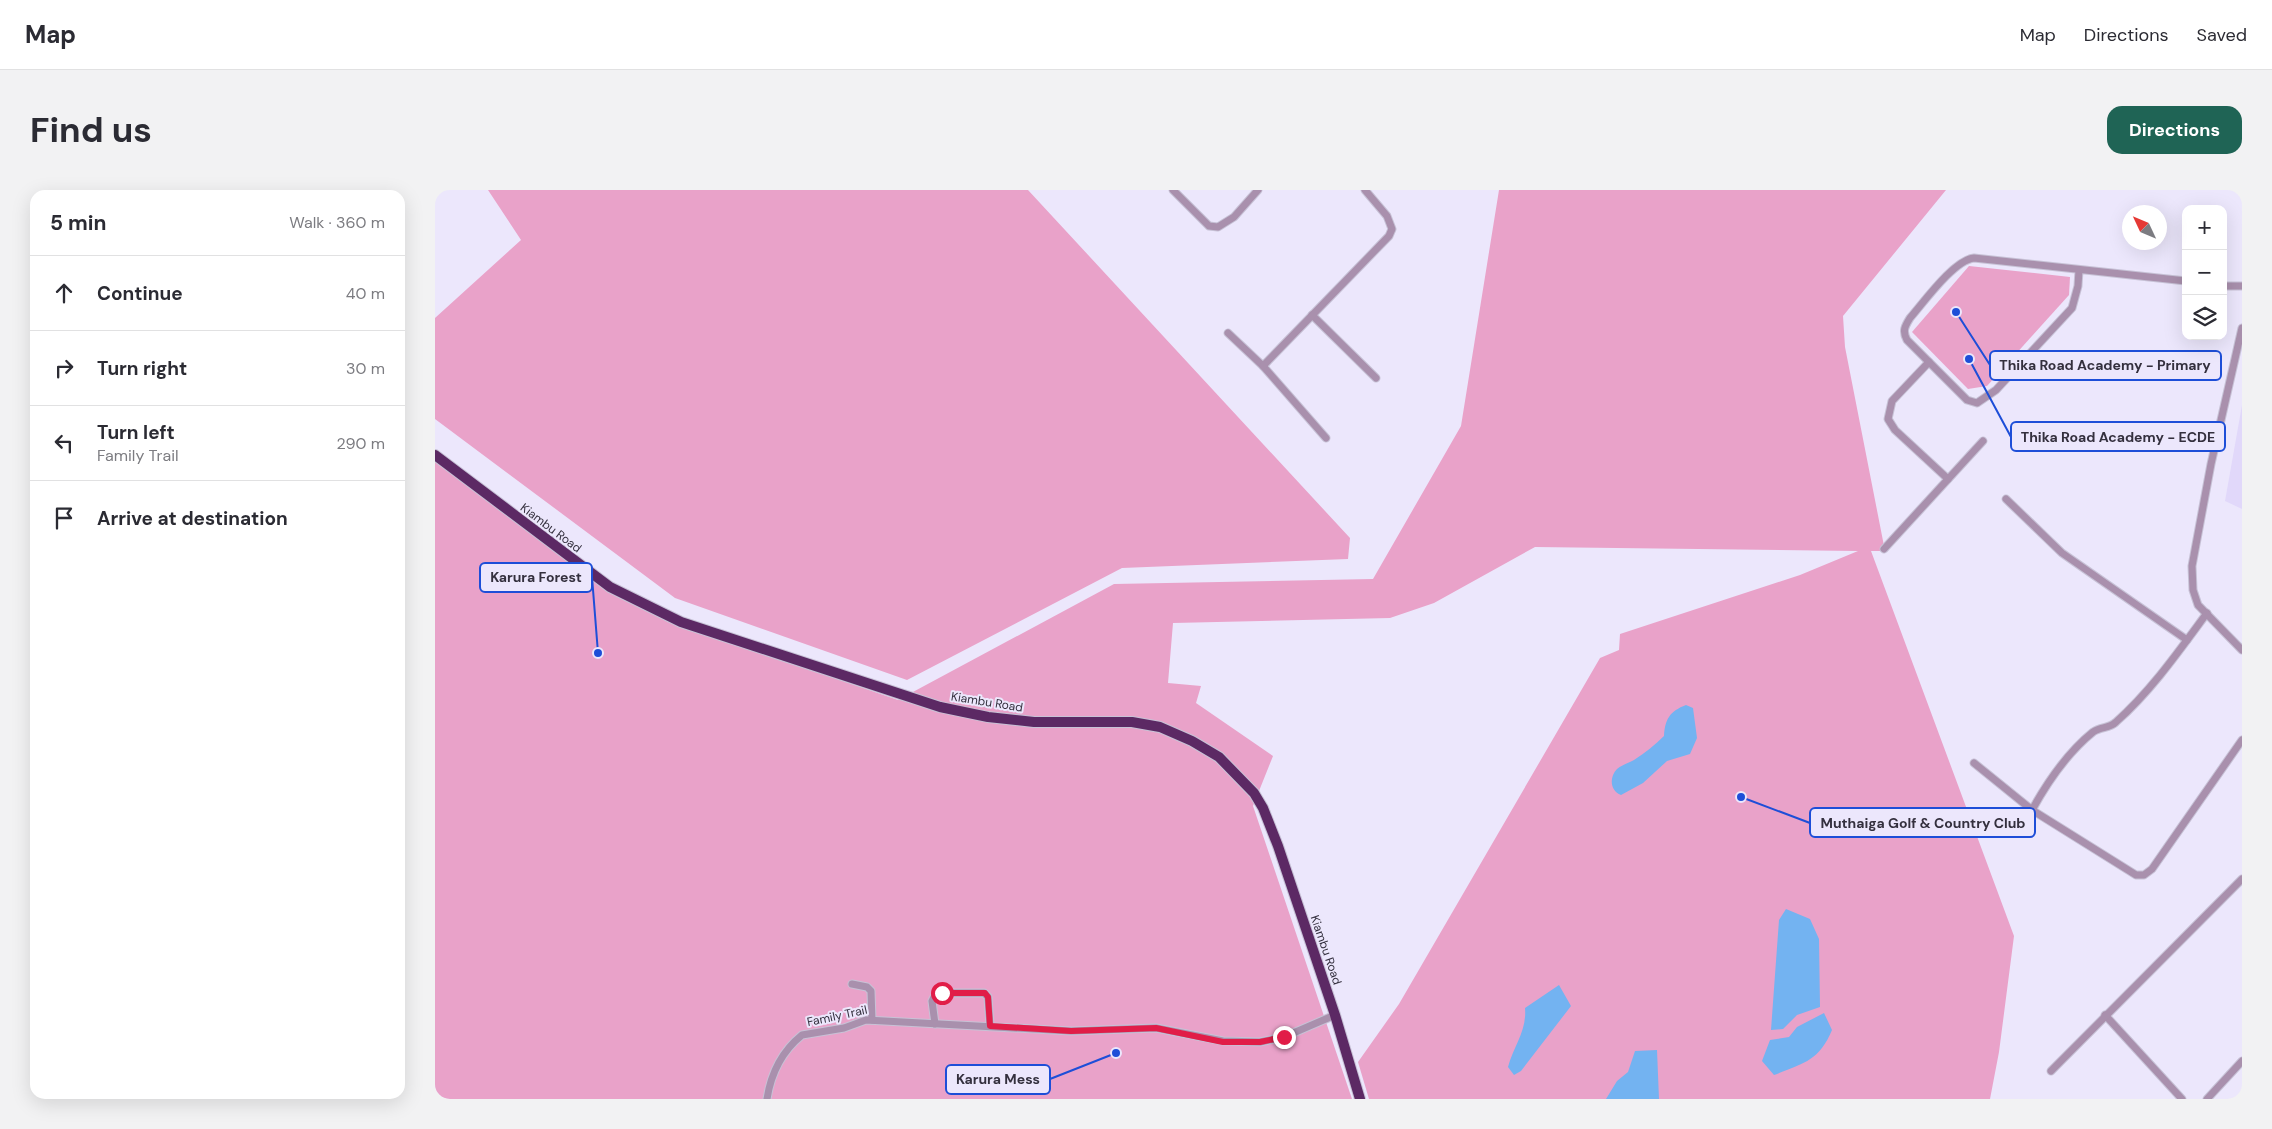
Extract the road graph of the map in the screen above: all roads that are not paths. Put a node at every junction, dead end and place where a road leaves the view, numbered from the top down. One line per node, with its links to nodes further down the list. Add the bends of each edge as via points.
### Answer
1 (1173, 190): 2 (street, via 1198,217 1209,226 1218,227 1234,217)
2 (1258, 190)
3 (1368, 191): 8 (street, via 1387,216 1392,228 1389,236)
4 (2079, 270): 5 (street); 12 (street, via 2072,308 1983,401 1974,404 1967,400); 12 (street, via 1974,258 1963,260 1905,325 1907,340)
5 (2182, 281)
6 (2227, 286): 7 (street)
7 (2242, 286)
8 (1311, 315): 14 (street); 15 (street)
9 (2242, 328): 11 (street)
10 (1228, 333): 14 (street)
11 (2234, 361): 13 (street); 22 (street, via 2192,566 2193,590 2198,604)
12 (1929, 362): 19 (street, via 1892,401 1888,419 1895,430)
13 (2242, 363)
14 (1263, 366): 16 (street)
15 (1376, 378)
16 (1326, 438)
17 (1983, 441): 19 (street)
18 (435, 455): 30 (highway, Kiambu Road, via 610,587 681,622 940,707 1034,722 1132,722 1160,727 1213,753 1238,775 1263,808)
19 (1947, 479): 21 (street)
20 (2006, 499): 23 (street, via 2062,553)
21 (1884, 549)
22 (2207, 613): 23 (street); 24 (street)
23 (2187, 640): 27 (street, via 2115,724 2099,727 2054,772)
24 (2242, 650)
25 (2242, 740): 27 (street, via 2152,869 2144,875 2136,875)
26 (1973, 763): 27 (street)
27 (2032, 810)
28 (2242, 879): 31 (street)
29 (851, 984): 32 (street, via 871,991)
30 (1335, 1015): 34 (street, Family Trail, via 1284,1037 1260,1042 1223,1042 1156,1028 1071,1031); 38 (highway, Kiambu Road)
31 (2105, 1015): 36 (street); 39 (street)
32 (872, 1020): 33 (street, Family Trail); 37 (street, Family Trail, via 802,1035 778,1063)
33 (935, 1024): 34 (street, Family Trail); 34 (street, via 932,1001 935,996 942,993 985,993)
34 (990, 1026)
35 (2242, 1061): 40 (street)
36 (2051, 1071)
37 (767, 1099)
38 (1360, 1099)
39 (2182, 1099)
40 (2207, 1099)

